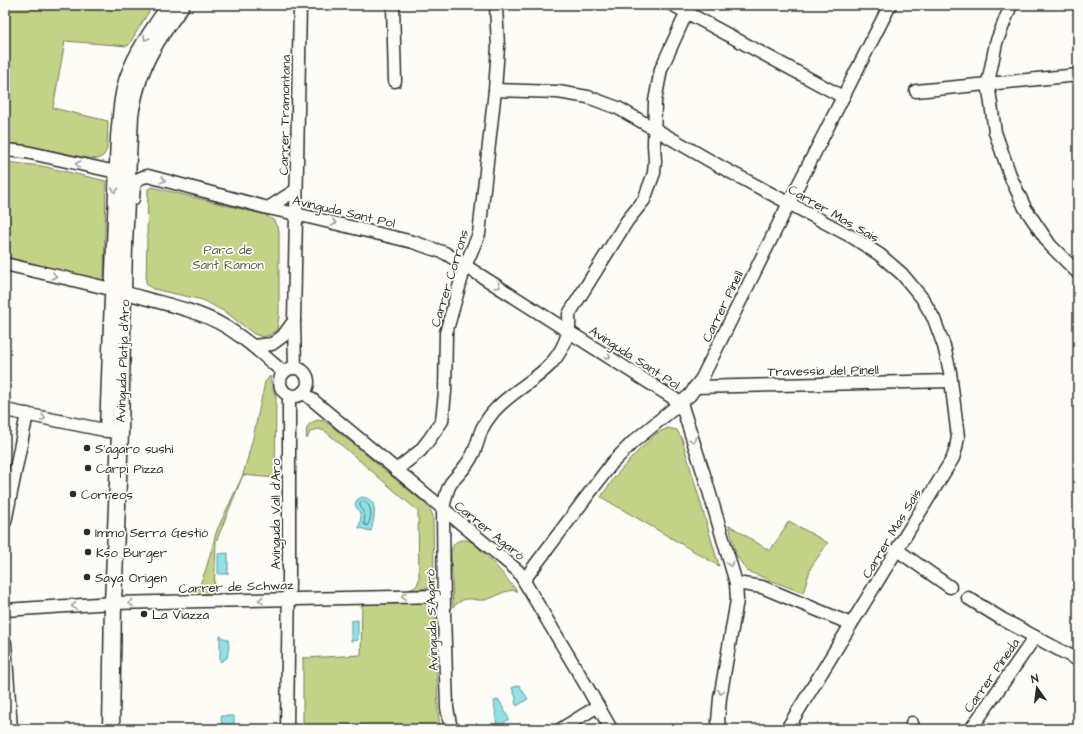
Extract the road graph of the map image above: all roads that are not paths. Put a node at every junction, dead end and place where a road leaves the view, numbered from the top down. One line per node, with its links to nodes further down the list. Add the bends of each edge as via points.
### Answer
1 (168, 5): 18 (street, one-way to 18, via 136,55 126,76 117,136)
2 (181, 5): 23 (main road, Avinguda Platja d'Aro, via 153,47 133,97 128,140)
3 (300, 5): 19 (street, Carrer Tramontana)
4 (393, 5): 11 (street)
5 (496, 5): 13 (street, Carrer Corrons, via 498,46)
6 (673, 5): 9 (street)
7 (890, 5): 15 (street, Carrer Pinell)
8 (1011, 5): 12 (street, via 996,43)
9 (689, 9): 15 (street); 16 (street, Avinguda S'Agaró, via 661,69 655,101)
10 (1078, 75): 12 (street)
11 (395, 81)
12 (988, 83): 14 (street); 26 (street, via 995,132 1011,178 1025,208 1050,245)
13 (495, 90): 16 (street, Carrer Mas Sais, via 558,92 588,97 618,108); 25 (street, Carrer Corrons, via 479,234)
14 (916, 91)
15 (843, 97): 20 (street, Carrer Pinell)
16 (654, 128): 20 (street, Carrer Mas Sais); 29 (street, Avinguda S'Agaró, via 654,173 644,200 627,221 570,314)
17 (5, 150): 18 (street, one-way to 17, via 26,152)
18 (116, 172): 27 (street, one-way to 27)
19 (296, 190): 21 (street, Avinguda Sant Pol); 22 (street, Carrer Tramontana)
20 (789, 203): 33 (street, Carrer Mas Sais, via 854,238 902,274 922,298 934,320 944,346); 34 (street, Carrer Pinell, via 702,378)
21 (268, 208): 22 (street, Avinguda Sant Pol); 23 (street, Avinguda Sant Pol, one-way to 21, via 131,232 134,186 142,177 148,176)
22 (296, 214): 25 (street, Avinguda Sant Pol, one-way to 25, via 413,242 445,253); 28 (street, Carrer Tramontana)
23 (124, 245): 27 (main road, Avinguda Platja d'Aro)
24 (5, 264): 27 (street, one-way to 27)
25 (465, 266): 29 (street, Avinguda Sant Pol, one-way to 29); 41 (street, Carrer Corrons, via 446,332 442,421 420,451)
26 (1078, 273)
27 (117, 290): 30 (street, via 202,315); 40 (main road, Avinguda Platja d'Aro)
28 (294, 322): 30 (street, via 283,336 272,344); 31 (street, Carrer Tramontana)
29 (569, 331): 37 (street, Avinguda Sant Pol, one-way to 37); 42 (street, Avinguda S'Agaró, via 550,366 508,397 486,420 467,466 450,484)
30 (253, 346): 32 (street)
31 (295, 368): 32 (street); 35 (street, via 303,371 307,378 308,384)
32 (283, 372): 36 (street, via 280,378 281,389)
33 (951, 381): 34 (street, Travessia del Pinell); 44 (street, Carrer Mas Sais, via 958,437 953,458)
34 (695, 387): 37 (street, Carrer Pinell)
35 (303, 392): 36 (street); 41 (street, Carrer Agaró)
36 (288, 395): 50 (street, Avinguda Vall d'Aro)
37 (681, 403): 45 (street, Carrer Pinell, via 633,442 612,463); 46 (street, Avinguda Sant Pol, one-way to 46)
38 (5, 410): 39 (street)
39 (27, 414): 40 (street, one-way to 40); 43 (street)
40 (113, 432): 51 (main road, Avinguda Platja d'Aro)
41 (396, 470): 42 (street, Carrer Agaró)
42 (443, 509): 45 (street, Carrer Agaró, via 518,571); 48 (street, Avinguda S'Agaró)
43 (5, 522)
44 (897, 550): 47 (street); 53 (street, Carrer Mas Sais)
45 (524, 580): 57 (street, Carrer Agaró)
46 (736, 583): 53 (street, via 762,587); 64 (street, Avinguda Sant Pol, one-way to 64, via 737,600 720,698)
47 (950, 587)
48 (444, 596): 50 (street, Carrer de Schwaz, one-way to 50); 61 (street, Avinguda S'Agaró, via 447,708)
49 (968, 598): 54 (street)
50 (289, 600): 51 (street, Carrer de Schwaz, one-way to 51); 60 (street, Avinguda Vall d'Aro)
51 (113, 603): 52 (street, Carrer de Schwaz, one-way to 52); 59 (main road, Avinguda Platja d'Aro)
52 (5, 610)
53 (851, 624): 65 (street, Carrer Mas Sais)
54 (1035, 637): 56 (street); 66 (street, Carrer Pineda)
55 (5, 643): 58 (street)
56 (1078, 660)
57 (598, 706): 62 (street); 63 (street, Carrer Agaró)
58 (11, 729)
59 (110, 729)
60 (287, 729)
61 (451, 729)
62 (561, 729)
63 (611, 729)
64 (720, 729)
65 (787, 729)
66 (970, 729)

